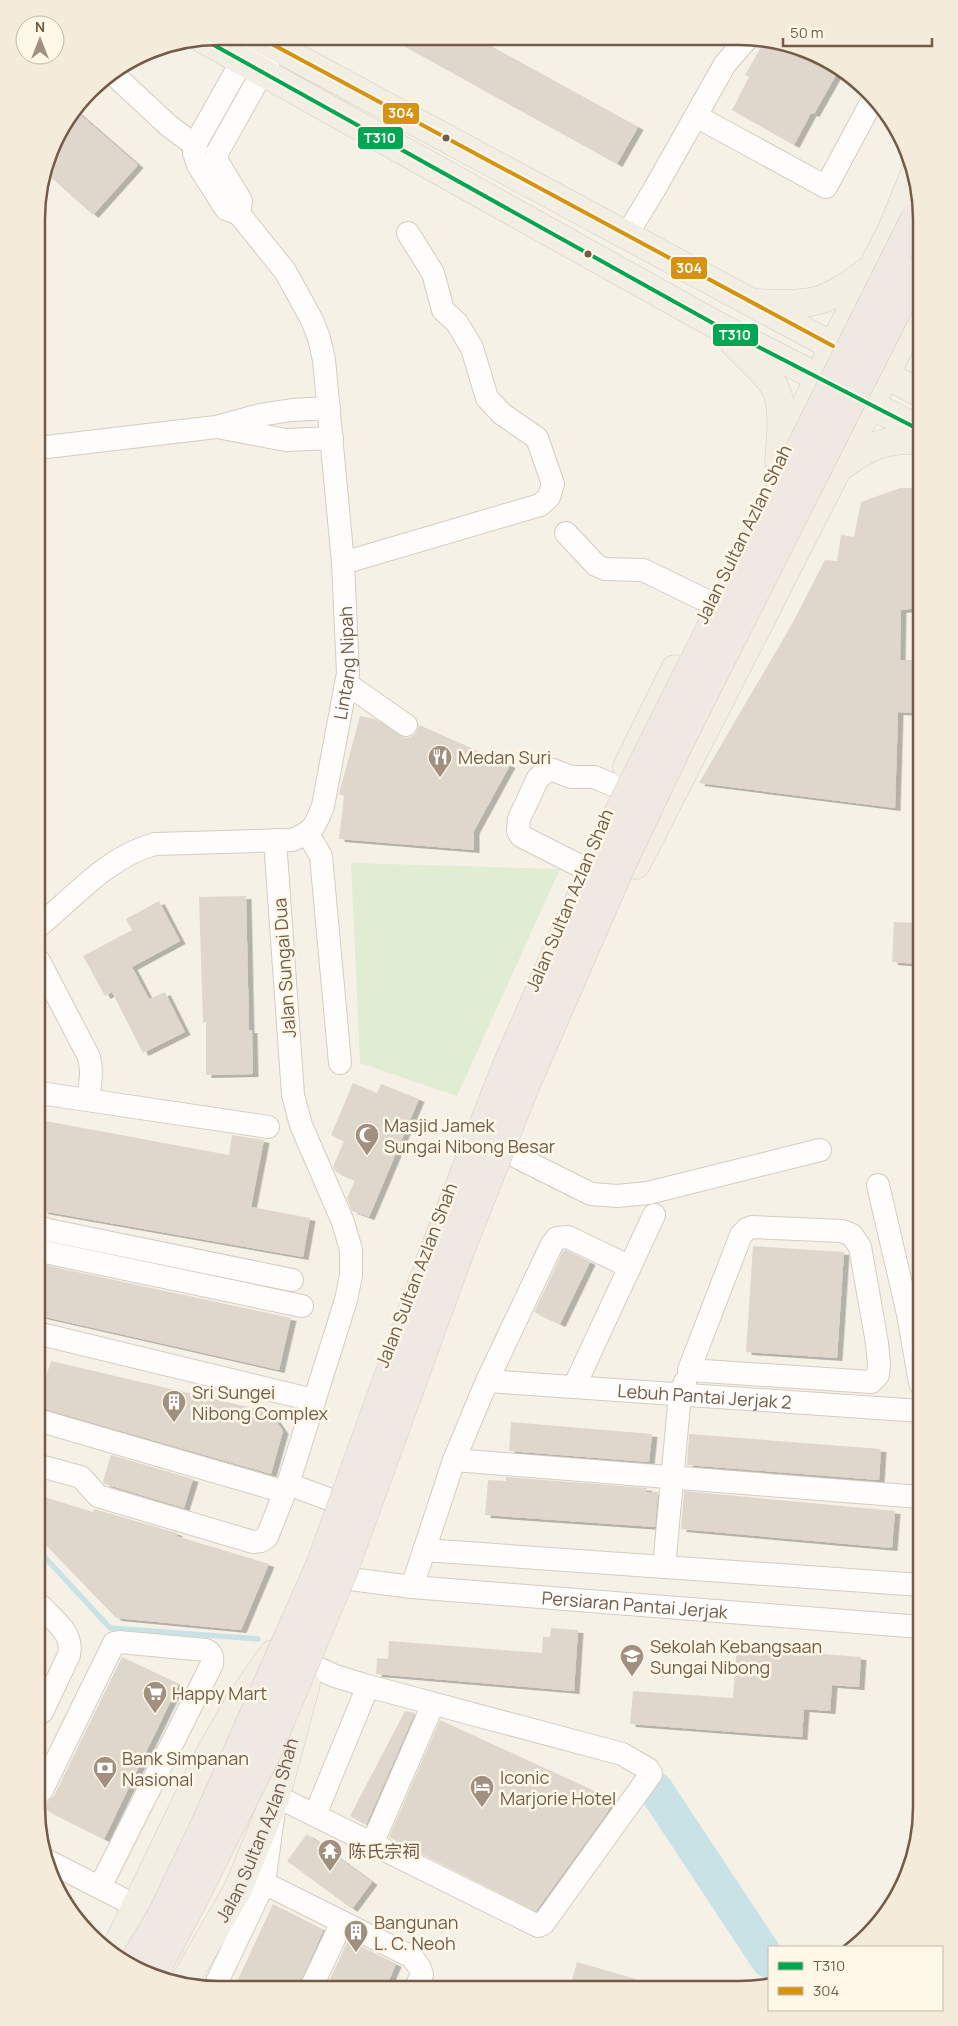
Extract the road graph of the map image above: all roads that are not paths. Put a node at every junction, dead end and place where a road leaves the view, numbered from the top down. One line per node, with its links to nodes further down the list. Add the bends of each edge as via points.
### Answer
1 (214, 45): 5 (main road)
2 (263, 45): 5 (street, Lintang Nipah)
3 (277, 45): 14 (main road)
4 (743, 45): 8 (street, via 725,64)
5 (252, 67): 9 (street, Lintang Nipah); 11 (street, Lintang Nipah, via 217,153 217,161 241,201); 19 (main road)
6 (117, 78): 9 (street, via 169,126)
7 (870, 105): 8 (street, via 826,188)
8 (696, 116): 14 (street)
9 (196, 146): 11 (street, Lintang Nipah, via 194,153 198,165 226,209)
10 (910, 187): 15 (main road, Jalan Sultan Azlan Shah)
11 (239, 214): 25 (street, Lintang Nipah, via 285,271 312,320 324,360)
12 (913, 222): 94 (highway, Jalan Sultan Azlan Shah, bridge, via 606,838 505,1069 434,1250 312,1582 206,1822 162,1914)
13 (408, 233): 34 (street, via 433,273 443,310 457,323 472,348 486,398 502,414 537,438 553,484 549,497 540,505)
14 (626, 236): 17 (main road)
15 (871, 270): 17 (main road, via 842,291 808,304); 20 (main road, Jalan Sultan Azlan Shah)
16 (913, 279): 97 (highway, Jalan Sultan Azlan Shah, bridge, via 678,746 619,871 529,1078 470,1226 342,1575 263,1759)
17 (751, 302): 20 (main road)
18 (913, 321): 21 (main road, Jalan Sultan Azlan Shah)
19 (718, 326): 22 (main road); 31 (main road, via 774,386 781,414)
20 (833, 346): 21 (main road); 22 (main road, Jalan Sultan Azlan Shah)
21 (886, 374): 23 (main road); 24 (main road, Jalan Sultan Azlan Shah)
22 (819, 378): 24 (main road); 31 (main road, Jalan Sultan Azlan Shah)
23 (913, 389)
24 (872, 405): 27 (main road); 32 (main road, Jalan Sultan Azlan Shah)
25 (329, 408): 26 (street, via 260,415); 28 (street, Lintang Nipah)
26 (216, 426): 28 (street, via 286,440); 30 (street)
27 (913, 426)
28 (332, 438): 34 (street, Lintang Nipah)
29 (913, 440): 32 (main road, via 871,447)
30 (45, 447)
31 (779, 463): 35 (main road, Jalan Sultan Azlan Shah)
32 (836, 470): 49 (main road, Jalan Sultan Azlan Shah, via 611,912)
33 (566, 534): 35 (street, via 596,565 605,569 643,570)
34 (342, 563): 36 (street, Lintang Nipah)
35 (709, 602): 38 (main road, Jalan Sultan Azlan Shah)
36 (347, 684): 37 (street); 39 (street, Lintang Nipah, via 324,806)
37 (406, 725)
38 (618, 787): 41 (main road, Jalan Sultan Azlan Shah); 41 (street, via 594,777 571,777 547,771 538,778 519,820 521,836)
39 (308, 834): 40 (street, via 292,840); 44 (street, via 322,856)
40 (276, 840): 42 (street, via 155,844 137,849 108,867); 63 (street, Jalan Sungai Dua, via 292,1095 351,1250 346,1300)
41 (582, 867): 71 (main road, Jalan Sultan Azlan Shah, via 429,1236)
42 (45, 921)
43 (45, 973): 46 (street, via 89,1057 92,1066)
44 (340, 1062)
45 (45, 1094): 46 (street)
46 (88, 1100): 47 (street)
47 (268, 1128)
48 (820, 1150): 49 (street, via 648,1193 617,1196 591,1194)
49 (511, 1154): 74 (main road, Jalan Sultan Azlan Shah)
50 (878, 1185): 57 (street)
51 (654, 1215): 54 (street)
52 (45, 1229): 55 (street)
53 (45, 1251): 56 (street)
54 (630, 1267): 60 (street, via 568,1237 557,1238); 61 (street)
55 (292, 1280)
56 (302, 1306)
57 (913, 1309)
58 (45, 1335): 63 (street)
59 (689, 1370): 59 (street, via 746,1228 842,1231 852,1235 860,1247 877,1343 878,1375 872,1382); 62 (street)
60 (487, 1381): 61 (street, Lebuh Pantai Jerjak 2); 66 (street)
61 (574, 1387): 62 (street, Lebuh Pantai Jerjak 2)
62 (680, 1394): 64 (street, Lebuh Pantai Jerjak 2); 68 (street)
63 (313, 1400): 69 (street, Jalan Sungai Dua)
64 (913, 1411)
65 (45, 1423): 69 (street)
66 (454, 1460): 68 (street); 72 (street)
67 (45, 1467): 69 (street, Jalan Sungai Dua, via 82,1477 98,1496 253,1542 267,1537)
68 (673, 1477): 70 (street); 73 (street)
69 (286, 1488): 71 (street)
70 (913, 1496)
71 (334, 1501): 79 (main road, Jalan Sultan Azlan Shah)
72 (424, 1550): 73 (street); 76 (street)
73 (664, 1567): 75 (street)
74 (350, 1580): 76 (street, Persiaran Pantai Jerjak); 80 (main road, Jalan Sultan Azlan Shah)
75 (913, 1585)
76 (412, 1587): 78 (street, Persiaran Pantai Jerjak)
77 (45, 1610): 83 (street, via 69,1637 71,1646)
78 (913, 1626)
79 (276, 1649): 91 (main road, Jalan Sultan Azlan Shah, via 238,1704 207,1759); 95 (main road, Jalan Sultan Azlan Shah, via 260,1730 202,1855)
80 (311, 1665): 81 (street); 85 (main road, Jalan Sultan Azlan Shah); 96 (main road, Jalan Sultan Azlan Shah, via 268,1737 199,1885)
81 (368, 1686): 82 (street); 86 (street)
82 (433, 1704): 87 (street); 87 (street, via 622,1754 648,1769 650,1774 543,1924 538,1926)
83 (45, 1706)
84 (45, 1784): 90 (street, via 114,1643 211,1652 212,1664)
85 (276, 1796): 86 (street); 89 (street); 98 (main road, Jalan Sultan Azlan Shah, via 238,1889)
86 (315, 1815): 87 (street)
87 (372, 1844)
88 (55, 1864): 90 (street)
89 (264, 1882): 92 (street); 100 (street)
90 (100, 1887): 91 (street)
91 (136, 1906): 93 (main road, Jalan Sultan Azlan Shah)
92 (342, 1922): 99 (street, via 412,1957 420,1968); 101 (street)
93 (116, 1947)
94 (135, 1959)
95 (142, 1963)
96 (152, 1967)
97 (156, 1969)
98 (186, 1978)
99 (419, 1980)
100 (217, 1981)
101 (314, 1981)

